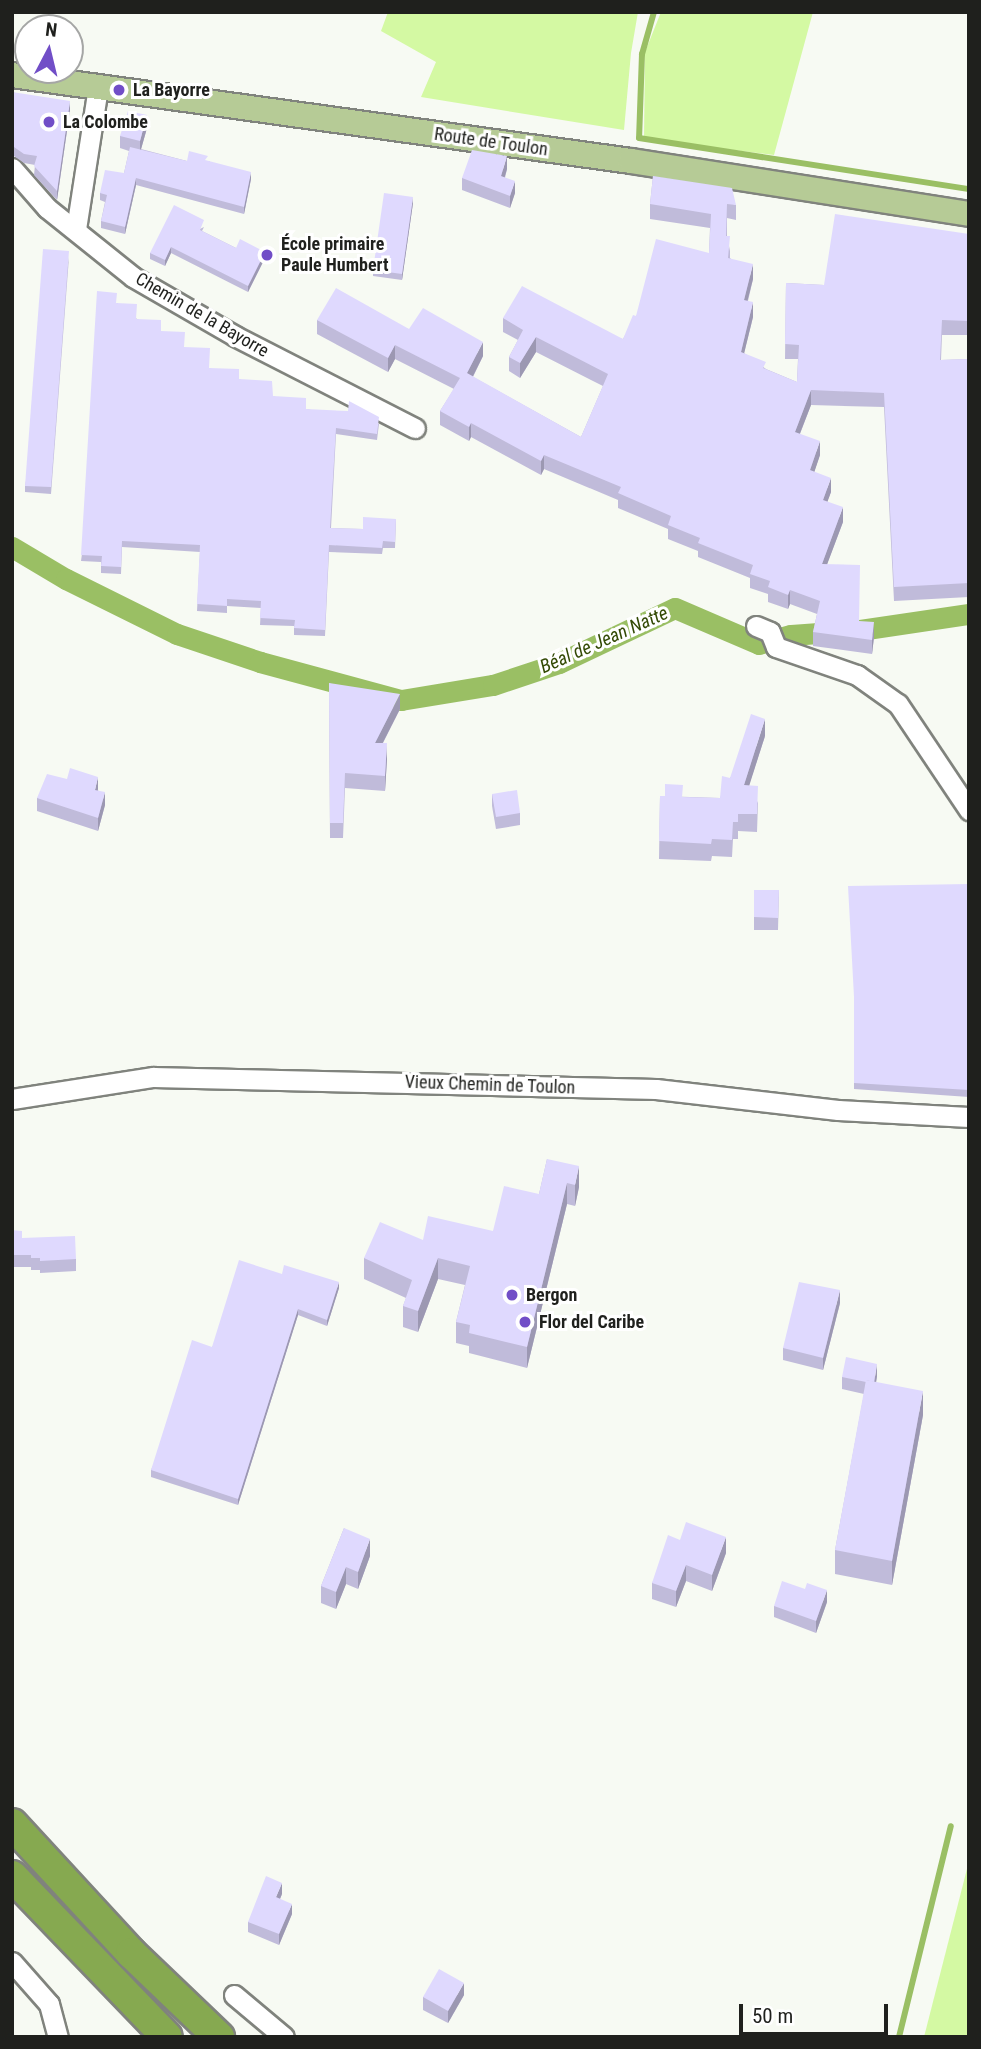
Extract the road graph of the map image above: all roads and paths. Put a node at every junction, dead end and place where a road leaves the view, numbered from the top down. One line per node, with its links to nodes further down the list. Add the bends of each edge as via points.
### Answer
1 (84, 84): 2 (main road, Route de Toulon)
2 (99, 87): 4 (main road, Route de Toulon, via 631,161); 5 (street)
3 (12, 168): 5 (street, Chemin de la Bayorre, via 47,208)
4 (969, 214)
5 (76, 229): 6 (street, Chemin de la Bayorre, via 133,276 235,336)
6 (415, 428)
7 (767, 634): 8 (street, via 857,675 898,704)
8 (969, 810)
9 (12, 1099): 10 (street, Vieux Chemin de Toulon, via 153,1077 656,1089 838,1110)
10 (969, 1117)
11 (12, 1824): 17 (highway, via 131,1953)
12 (12, 1875): 16 (highway)
13 (12, 1962): 15 (street, via 49,2004)
14 (234, 1995): 18 (street)
15 (58, 2037)
16 (167, 2037)
17 (219, 2037)
18 (284, 2037)

